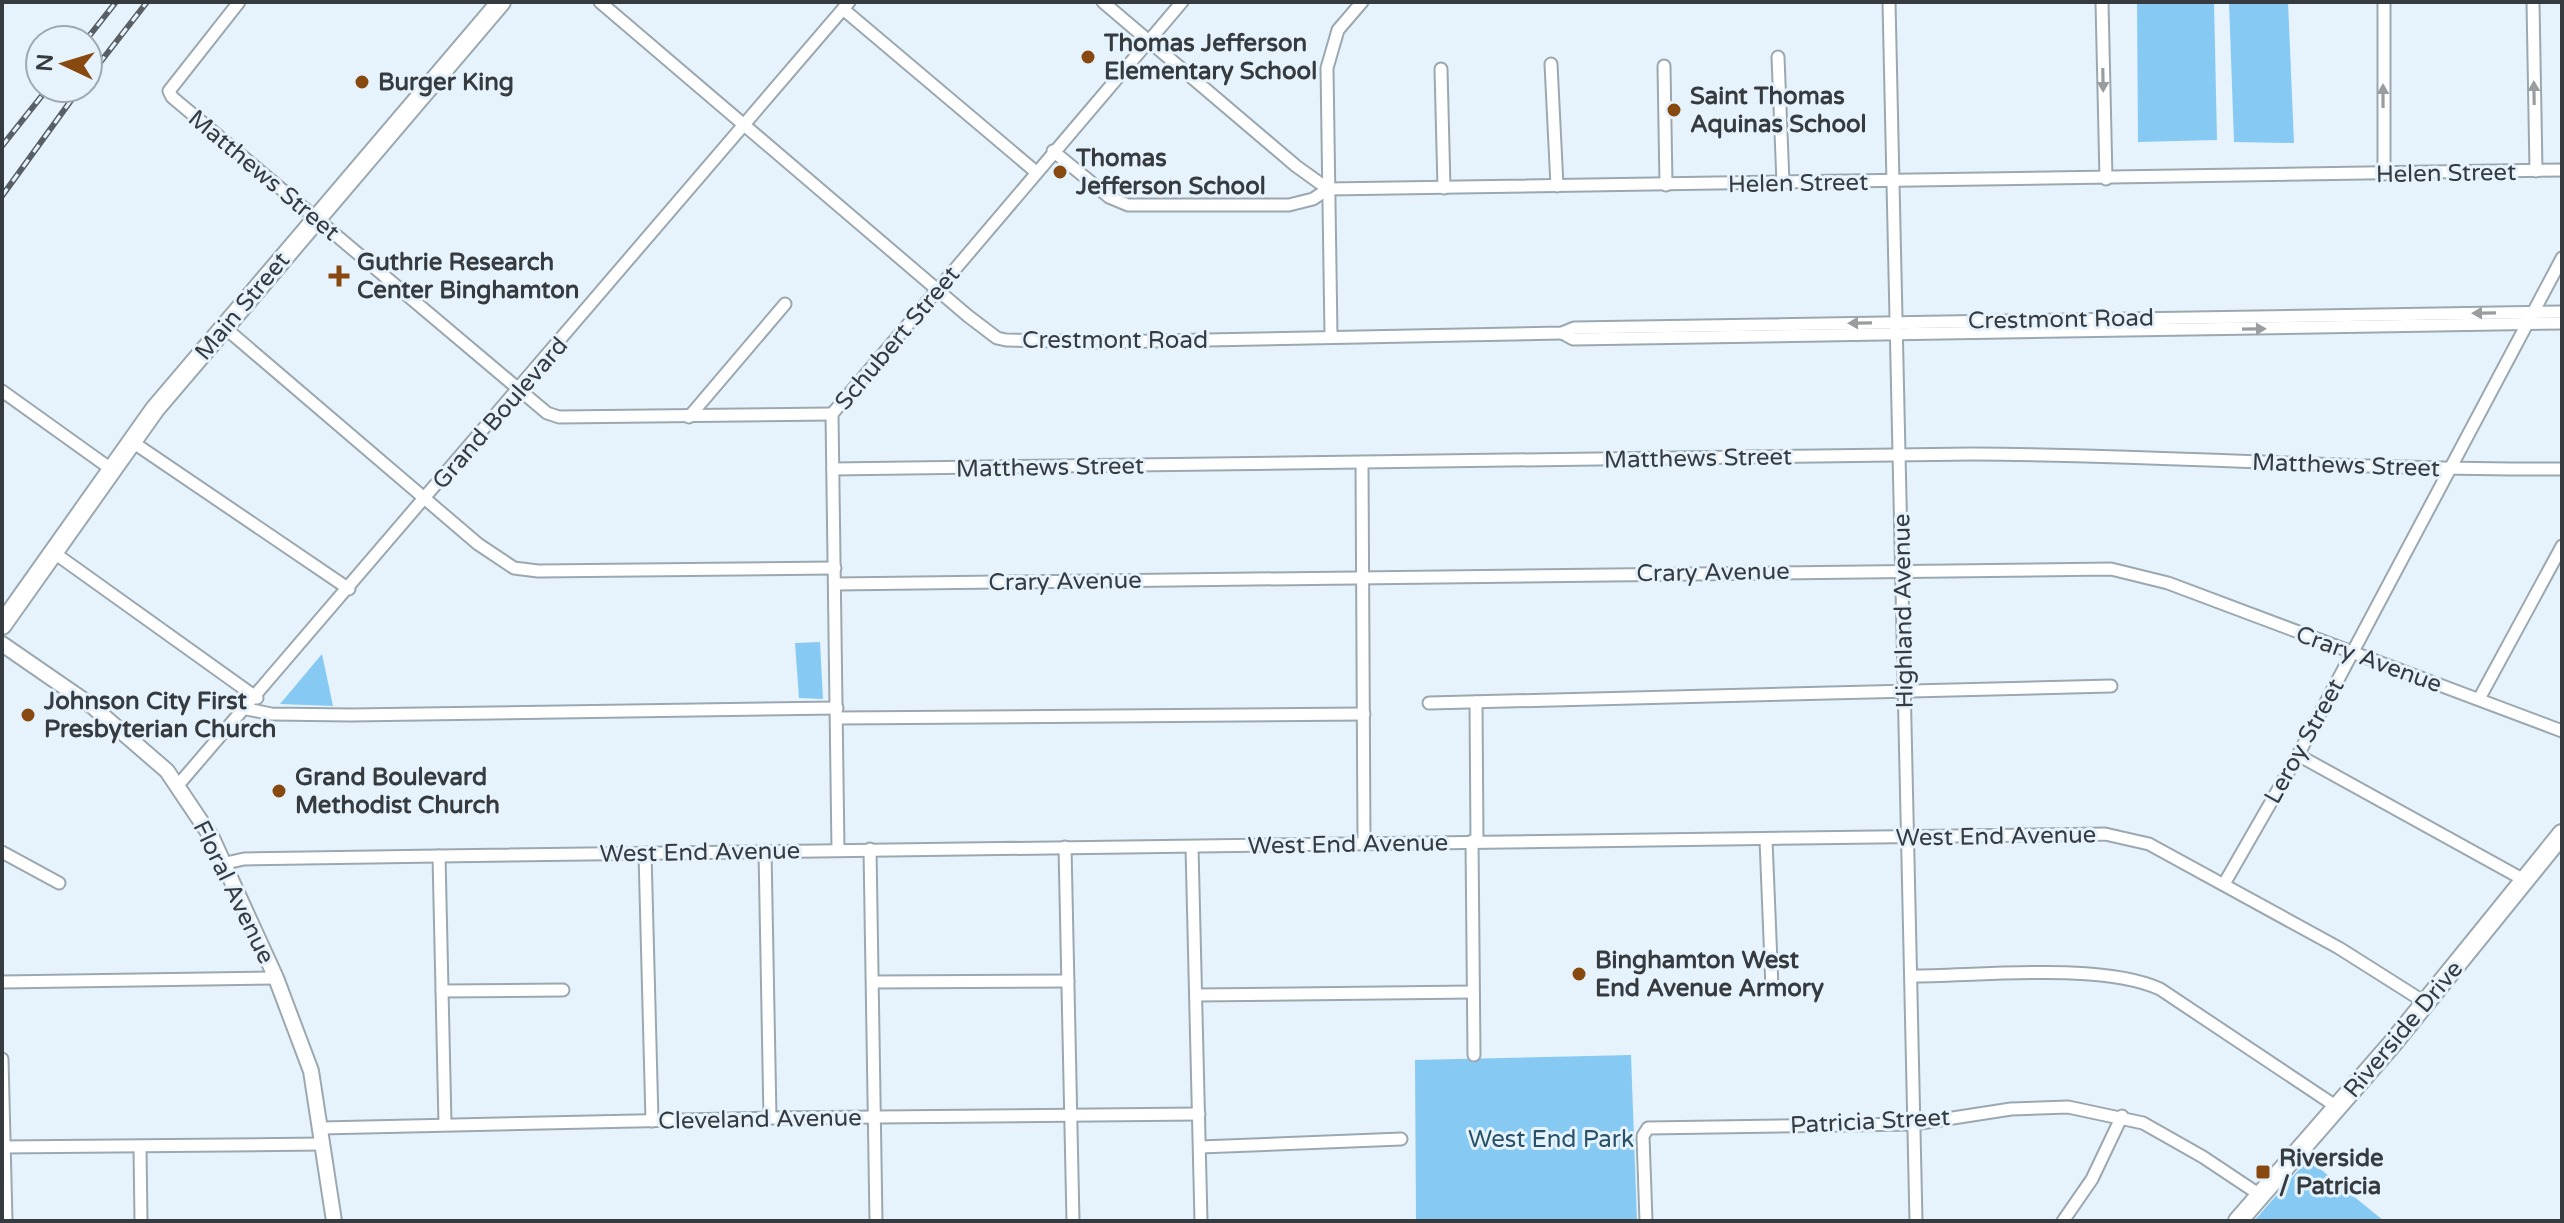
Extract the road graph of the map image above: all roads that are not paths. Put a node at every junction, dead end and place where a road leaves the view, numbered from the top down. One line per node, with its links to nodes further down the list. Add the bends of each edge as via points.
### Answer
1 (239, 2): 30 (street, Matthews Street, via 169,91)
2 (501, 2): 30 (main road, Main Street)
3 (600, 2): 17 (street, Crestmont Road)
4 (1103, 2): 12 (street)
5 (1182, 2): 12 (street, Schubert Street)
6 (1362, 2): 29 (street, via 1338,30 1329,51)
7 (1889, 2): 24 (street, Highland Avenue)
8 (2102, 2): 23 (street, one-way to 23)
9 (2384, 2): 22 (street, one-way to 9)
10 (2533, 2): 20 (street, one-way to 10)
11 (846, 5): 17 (street, Grand Boulevard); 21 (street)
12 (1148, 41): 18 (street, Schubert Street); 29 (street)
13 (1778, 57): 25 (street)
14 (1551, 64): 27 (street)
15 (1664, 66): 26 (street)
16 (1441, 69): 28 (street)
17 (745, 125): 32 (street, Crestmont Road); 43 (street, Grand Boulevard)
18 (1053, 151): 21 (street, Schubert Street); 29 (street, via 1109,197 1128,205 1289,205)
19 (2562, 170): 20 (street, Helen Street)
20 (2536, 171): 22 (street, Helen Street)
21 (1036, 172): 32 (street, Schubert Street)
22 (2384, 174): 23 (street, Helen Street)
23 (2106, 179): 24 (street, Helen Street)
24 (1892, 182): 25 (street, Helen Street); 36 (street, Highland Avenue)
25 (1783, 183): 26 (street, Helen Street)
26 (1666, 185): 27 (street, Helen Street)
27 (1557, 186): 28 (street, Helen Street)
28 (1444, 188): 29 (street, Helen Street)
29 (1328, 189): 42 (street)
30 (316, 219): 39 (main road, Main Street); 43 (street, Matthews Street)
31 (2562, 258): 35 (street, Leroy Street)
32 (938, 290): 42 (street, Crestmont Road, via 1006,340); 45 (street, Schubert Street)
33 (785, 304): 46 (street)
34 (2562, 312): 35 (street, Crestmont Road)
35 (2530, 318): 37 (street, Crestmont Road); 38 (street, Crestmont Road); 52 (street, Leroy Street)
36 (1896, 322): 38 (street, Crestmont Road); 40 (street, Crestmont Road, one-way to 40, via 1574,328); 41 (street, Highland Avenue)
37 (2562, 323)
38 (2060, 326): 41 (street, Crestmont Road)
39 (224, 327): 47 (main road, Main Street); 54 (street)
40 (1562, 333): 41 (street, Crestmont Road, via 1573,339); 42 (street, Crestmont Road)
41 (1897, 335): 48 (street, Highland Avenue)
42 (1331, 336)
43 (519, 390): 46 (street, Matthews Street, via 559,417); 54 (street, Grand Boulevard)
44 (2, 391): 50 (street)
45 (832, 414): 46 (street, Matthews Street); 51 (street, Schubert Street)
46 (689, 417)
47 (131, 441): 50 (main road, Main Street); 61 (street)
48 (1899, 455): 49 (street, Matthews Street); 52 (street, Matthews Street, via 2148,455); 58 (street, Highland Avenue)
49 (1362, 463): 51 (street, Matthews Street); 59 (street)
50 (111, 469): 56 (main road, Main Street)
51 (833, 469): 57 (street, Schubert Street)
52 (2452, 469): 53 (street, Matthews Street); 64 (street, Leroy Street)
53 (2562, 469)
54 (427, 498): 57 (street, via 478,544 523,570); 61 (street, Grand Boulevard)
55 (2562, 546): 68 (street)
56 (53, 552): 62 (main road, Main Street); 67 (street)
57 (835, 568): 60 (street, Schubert Street)
58 (1902, 570): 59 (street, Crary Avenue); 64 (street, Crary Avenue, via 2094,568 2141,574); 66 (street, Highland Avenue)
59 (1363, 576): 60 (street, Crary Avenue); 73 (street)
60 (836, 584): 72 (street, Schubert Street)
61 (349, 589): 67 (street, Grand Boulevard)
62 (2, 625)
63 (2, 644): 76 (street, Floral Avenue, via 104,715)
64 (2352, 652): 68 (street, Crary Avenue); 75 (street, Leroy Street)
65 (2111, 686): 66 (street)
66 (1905, 692): 69 (street); 78 (street, Highland Avenue)
67 (257, 698): 71 (street, Grand Boulevard)
68 (2479, 699): 74 (street, Crary Avenue)
69 (1476, 702): 70 (street); 80 (street)
70 (1429, 703)
71 (247, 709): 72 (street, via 351,715); 76 (street, Grand Boulevard)
72 (837, 713): 73 (street); 85 (street, Schubert Street)
73 (1364, 714): 81 (street)
74 (2562, 731)
75 (2298, 755): 91 (street); 93 (street, Leroy Street)
76 (179, 784): 90 (street, Floral Avenue)
77 (2562, 834): 91 (main road, Riverside Drive)
78 (1908, 837): 79 (street, West End Avenue); 93 (street, West End Avenue, via 2125,836); 94 (street, Highland Avenue)
79 (1766, 840): 80 (street, West End Avenue); 99 (street)
80 (1475, 841): 81 (street, West End Avenue); 102 (street)
81 (1364, 843): 83 (street, West End Avenue)
82 (1065, 847): 83 (street, West End Avenue); 84 (street, West End Avenue); 96 (street)
83 (1192, 847): 103 (street)
84 (870, 849): 85 (street, West End Avenue); 98 (street)
85 (838, 850): 86 (street, West End Avenue)
86 (765, 851): 88 (street, West End Avenue); 111 (street)
87 (2, 852): 92 (street)
88 (645, 853): 89 (street, West End Avenue); 113 (street)
89 (439, 856): 90 (street, West End Avenue); 101 (street)
90 (226, 863): 95 (street, Floral Avenue)
91 (2526, 881): 104 (main road, Riverside Drive)
92 (59, 883)
93 (2224, 884): 104 (street, West End Avenue)
94 (1911, 976): 107 (street, via 2093,974 2140,980); 115 (street, Highland Avenue)
95 (276, 978): 97 (street); 116 (street, Floral Avenue, via 311,1071)
96 (1068, 981): 98 (street); 108 (street)
97 (2, 982)
98 (875, 982): 112 (street)
99 (1772, 988)
100 (563, 990): 101 (street)
101 (442, 991): 114 (street)
102 (1473, 992): 103 (street); 105 (street)
103 (1196, 995): 109 (street)
104 (2426, 1003): 107 (main road, Riverside Drive)
105 (1474, 1055)
106 (2, 1059): 119 (street)
107 (2337, 1107): 122 (main road, Riverside Drive)
108 (1071, 1114): 109 (street, Cleveland Avenue); 112 (street, Cleveland Avenue); 127 (street)
109 (1199, 1114): 121 (street)
110 (2122, 1116): 115 (street, Patricia Street, via 2037,1106); 122 (street, Patricia Street, via 2165,1134); 131 (street, via 2092,1179)
111 (770, 1118): 112 (street, Cleveland Avenue); 113 (street, Cleveland Avenue)
112 (877, 1118): 126 (street)
113 (652, 1121): 114 (street, Cleveland Avenue)
114 (445, 1124): 116 (street, Cleveland Avenue)
115 (1914, 1124): 129 (street, Patricia Street, via 1648,1128 1643,1136); 130 (street, Highland Avenue)
116 (321, 1128): 118 (street, Floral Avenue)
117 (1401, 1139): 121 (street)
118 (323, 1144): 120 (street); 125 (street, Floral Avenue)
119 (3, 1147): 120 (street); 123 (street)
120 (140, 1147): 124 (street)
121 (1200, 1147): 128 (street)
122 (2260, 1195): 132 (main road, Riverside Drive)
123 (6, 1221)
124 (141, 1221)
125 (334, 1221)
126 (876, 1221)
127 (1073, 1221)
128 (1201, 1221)
129 (1646, 1221)
130 (1916, 1221)
131 (2063, 1221)
132 (2238, 1221)

